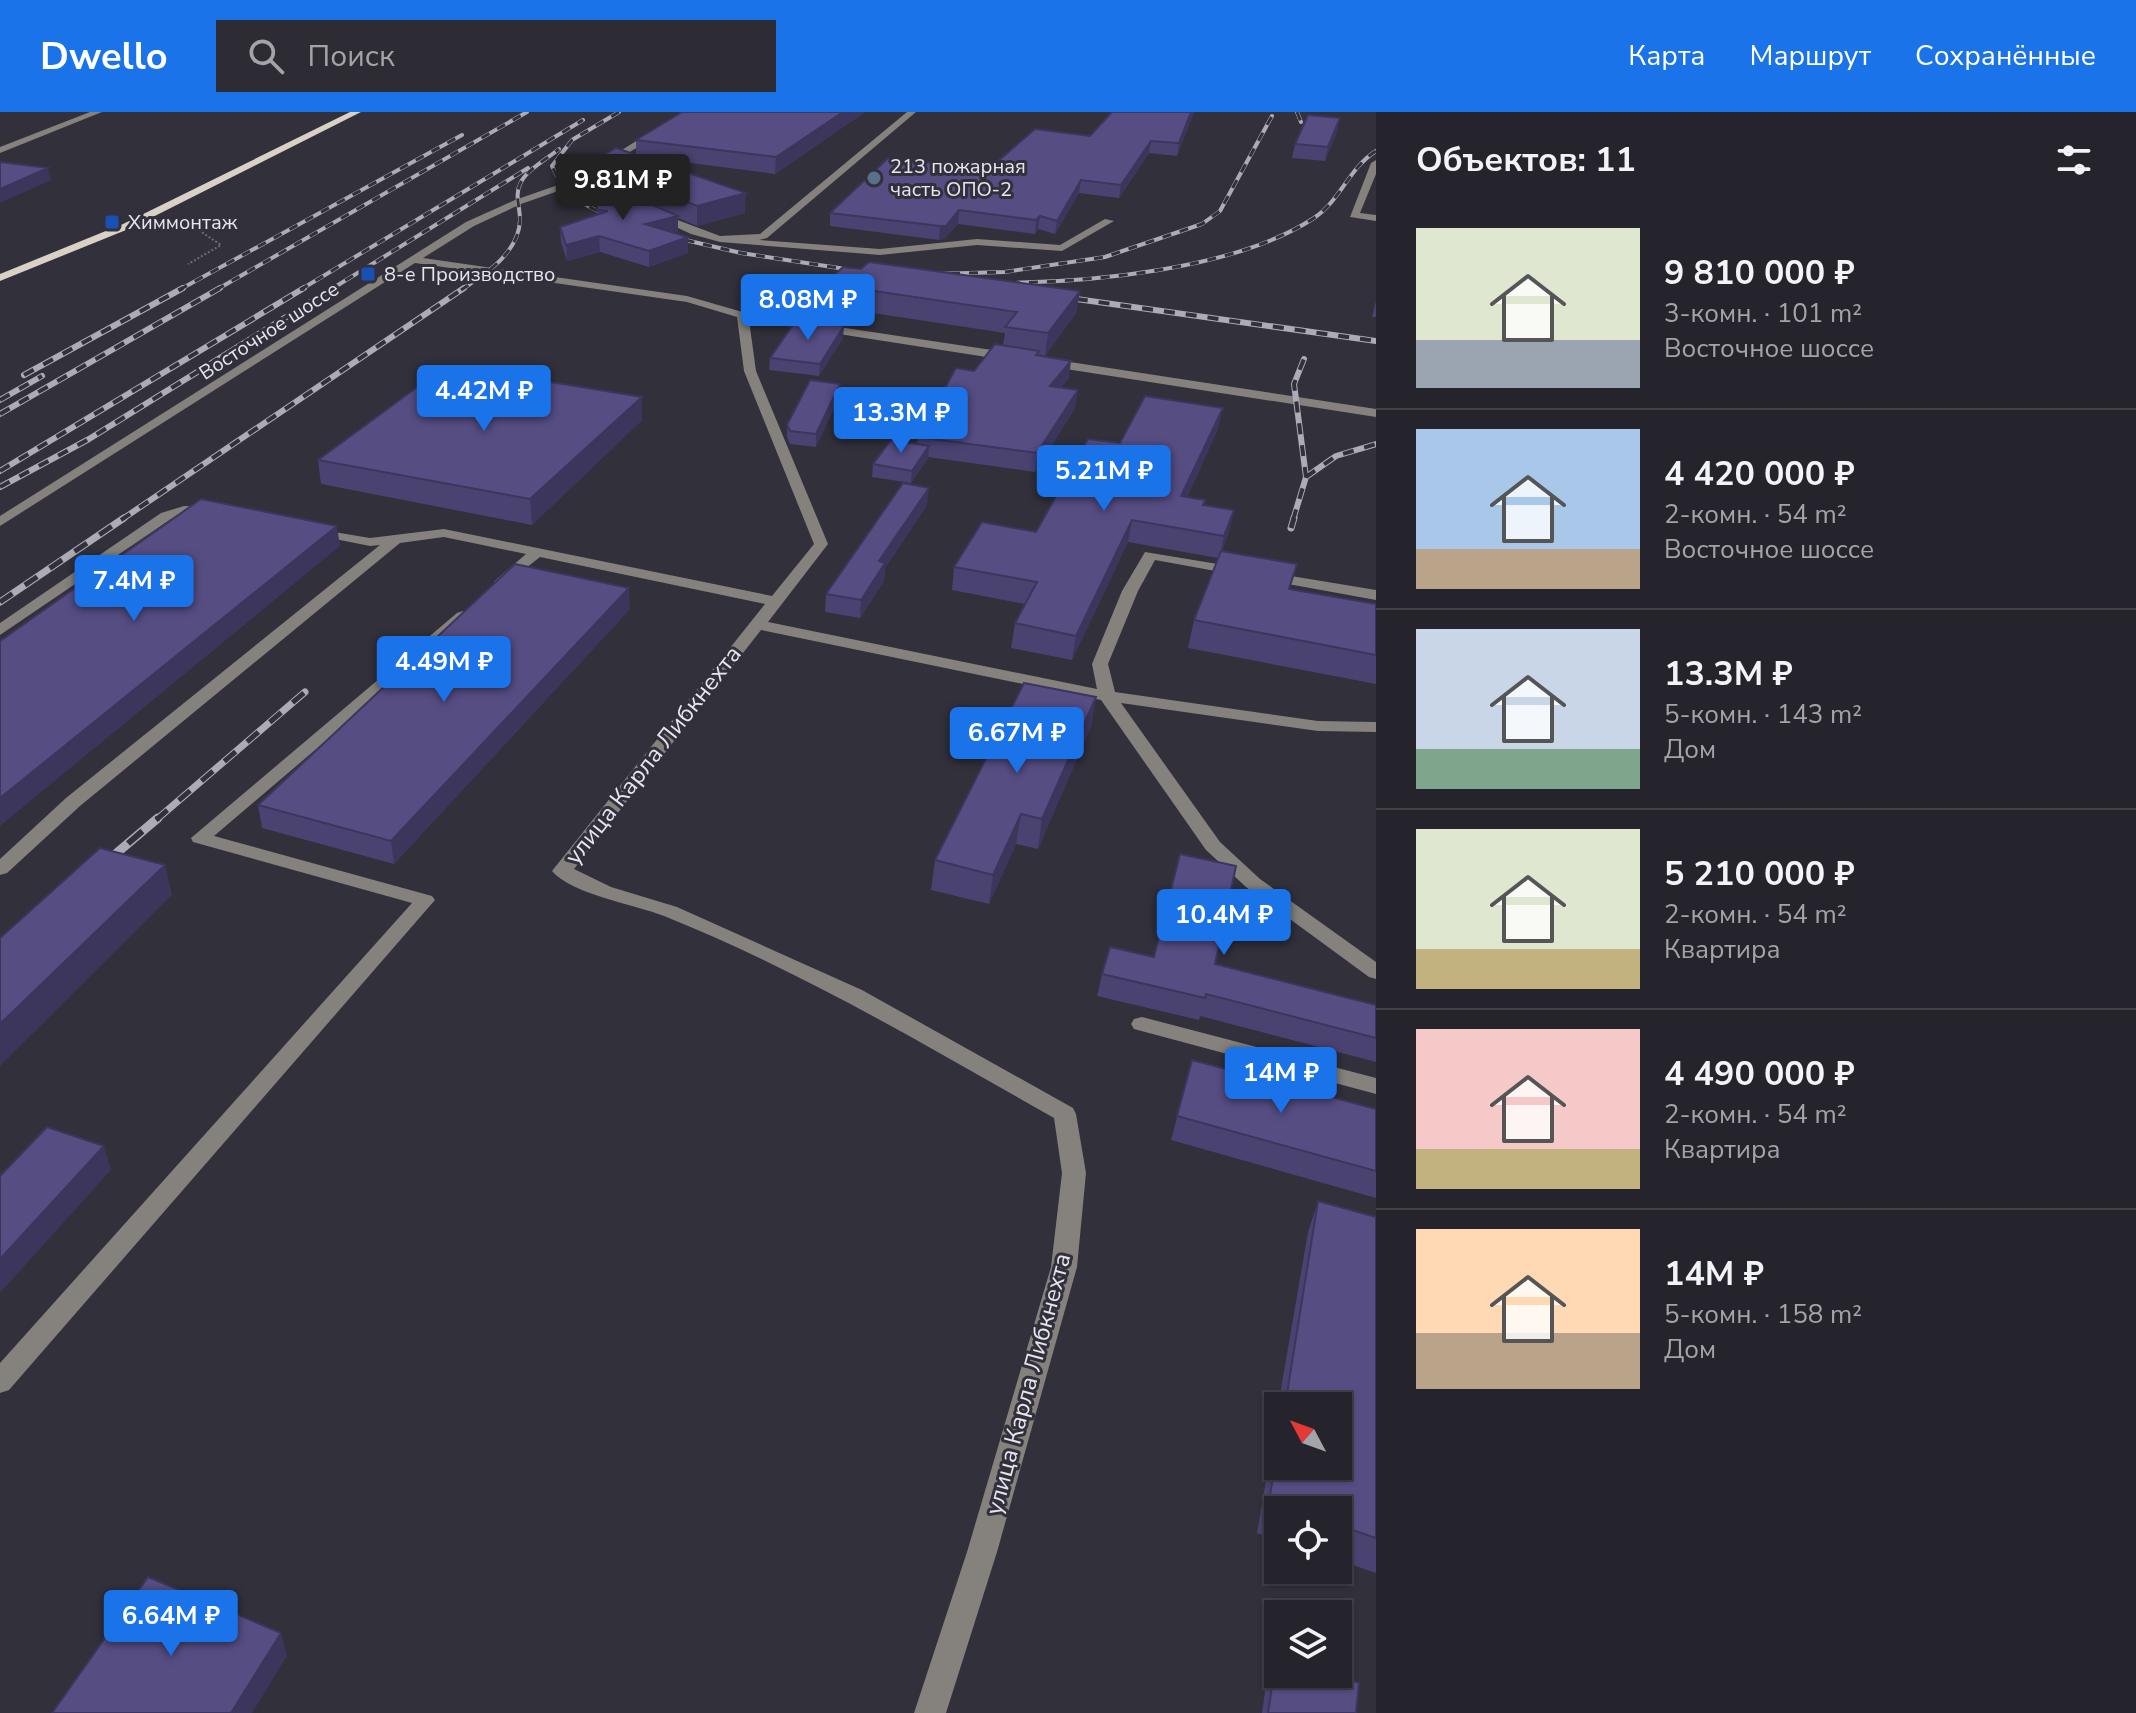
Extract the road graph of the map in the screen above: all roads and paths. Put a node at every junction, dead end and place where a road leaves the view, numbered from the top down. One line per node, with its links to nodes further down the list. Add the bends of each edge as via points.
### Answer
1 (98, 112): 5 (street)
2 (357, 112): 12 (main road, via 127,226)
3 (689, 112): 11 (street, Восточное шоссе, via 583,184 489,214)
4 (912, 112): 10 (street, via 763,236)
5 (0, 150)
6 (1376, 163): 8 (street, via 1354,215)
7 (641, 209): 10 (street, via 708,238)
8 (1376, 218)
9 (1109, 221): 10 (street, via 1062,248 977,242 880,252)
10 (740, 242)
11 (413, 260): 13 (street, via 701,301); 18 (street, Восточное шоссе)
12 (0, 278)
13 (743, 316): 14 (street); 23 (street, улица Карла Либкнехта, via 750,371 821,544)
14 (1021, 359)
15 (1036, 361): 16 (street)
16 (1376, 413)
17 (230, 515): 25 (street, via 199,509 166,516)
18 (0, 522)
19 (292, 527): 20 (street, via 370,542)
20 (394, 541): 21 (street, via 444,533); 28 (street, via 73,802)
21 (539, 551): 23 (street); 32 (street, via 200,838 425,900)
22 (1376, 595): 26 (street, via 1150,555 1100,664)
23 (774, 601): 24 (street, улица Карла Либкнехта)
24 (756, 624): 26 (street); 33 (street, улица Карла Либкнехта, via 562,871 604,891 670,911 855,995 1065,1114 1074,1173 1064,1267)
25 (0, 630)
26 (1107, 696): 27 (street, via 1318,726); 29 (street, via 1213,846 1253,883)
27 (1376, 727)
28 (0, 869)
29 (1376, 972)
30 (1142, 1024): 31 (street)
31 (1376, 1086)
32 (0, 1382)
33 (930, 1713)

